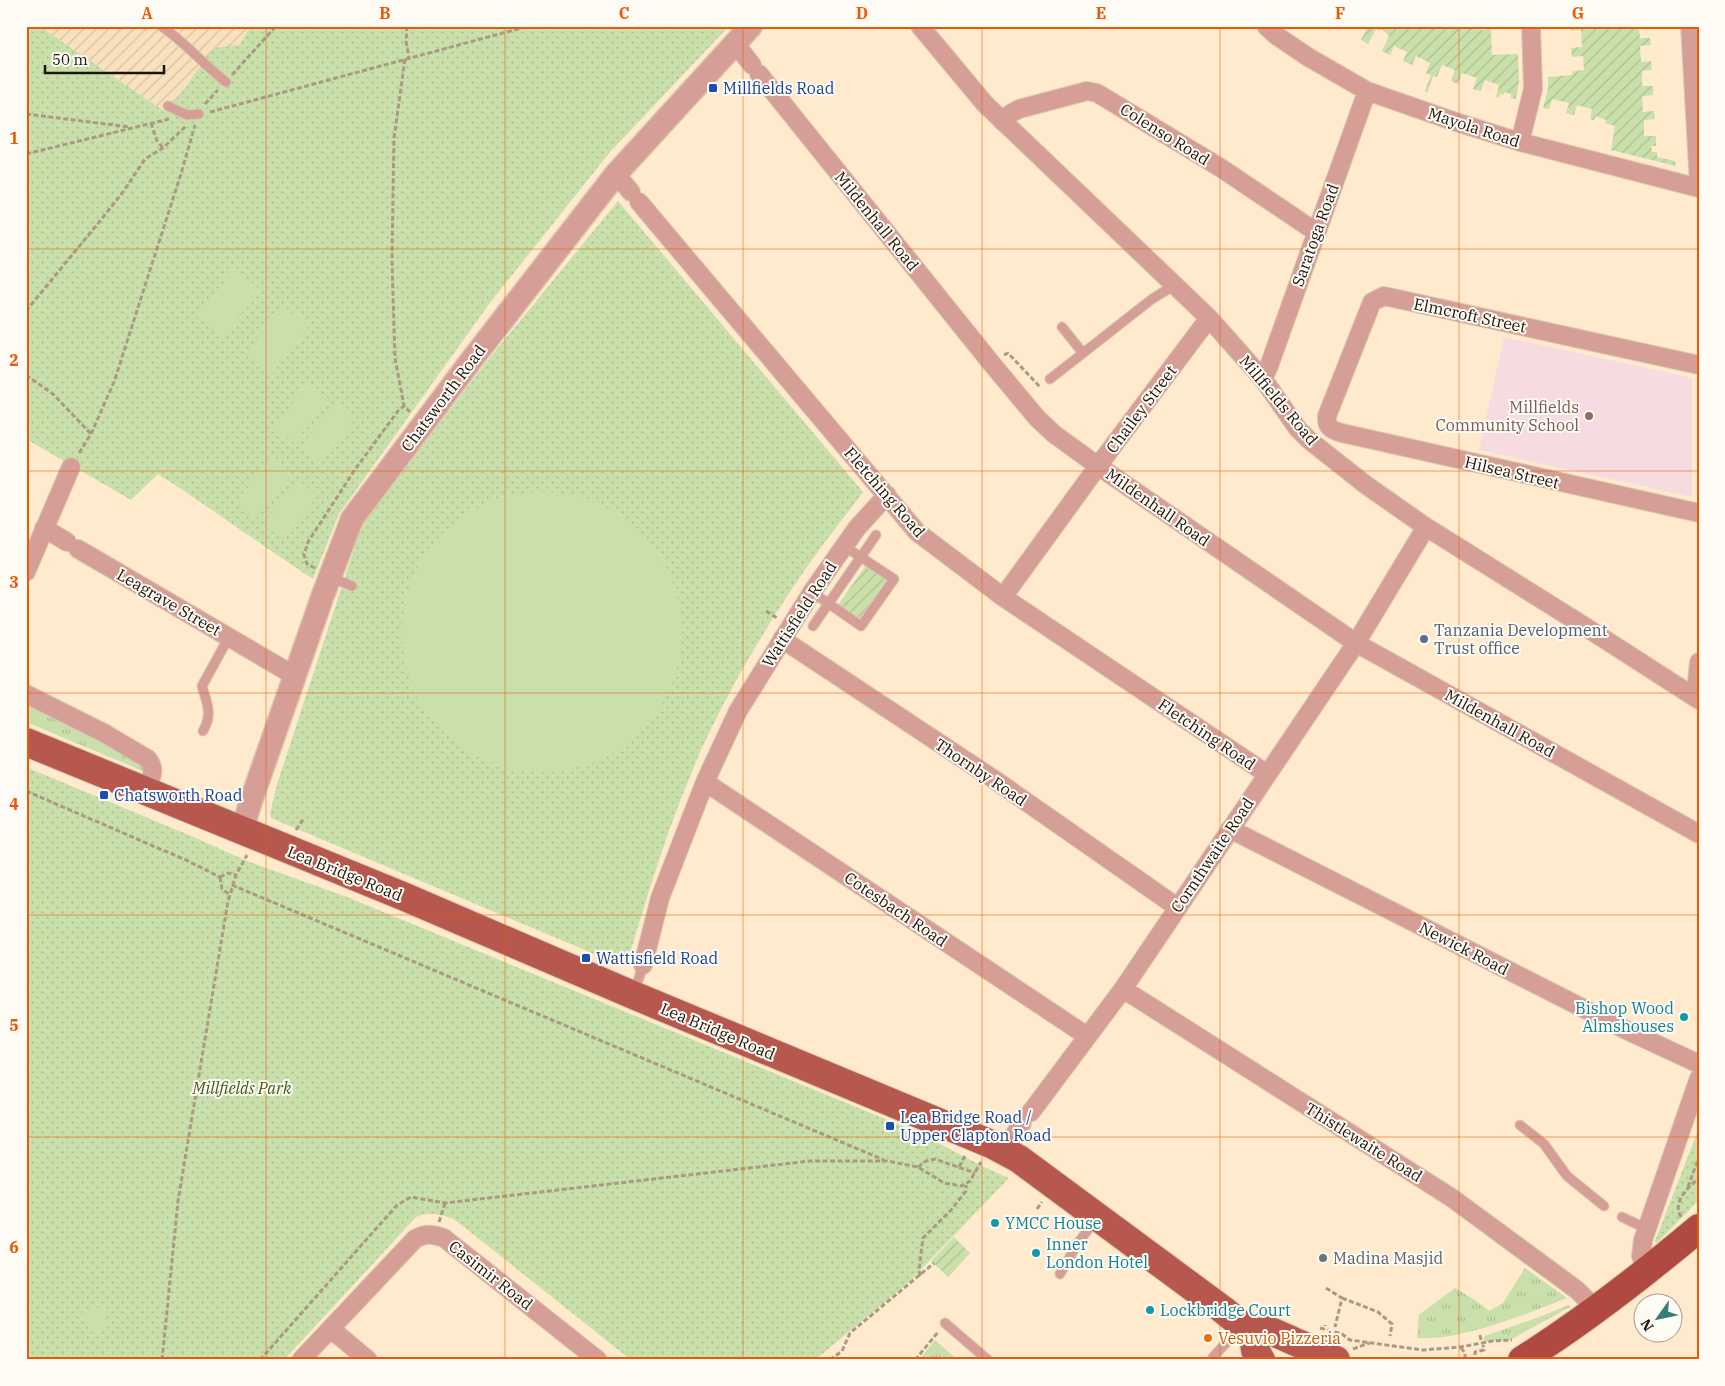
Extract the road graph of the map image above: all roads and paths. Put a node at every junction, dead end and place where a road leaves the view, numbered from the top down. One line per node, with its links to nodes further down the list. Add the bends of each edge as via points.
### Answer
1 (160, 26): 12 (lane, via 180,39 202,63)
2 (276, 26): 12 (path)
3 (407, 26): 11 (path)
4 (528, 26): 11 (path)
5 (751, 26): 10 (street, Chatsworth Road)
6 (920, 26): 18 (street, Millfields Road)
7 (1266, 26): 13 (street, Mayola Road, via 1308,57)
8 (1531, 26): 21 (street, via 1533,90)
9 (1690, 26): 25 (street)
10 (735, 43): 24 (street, Chatsworth Road); 32 (street, Mildenhall Road)
11 (407, 58): 16 (path); 37 (path, via 394,138 392,260 395,358)
12 (226, 82): 16 (path, via 204,104)
13 (1368, 91): 21 (street, Mayola Road); 26 (street, Saratoga Road)
14 (168, 106): 17 (lane)
15 (26, 114): 20 (path)
16 (199, 114): 17 (lane); 22 (path); 40 (path, via 114,382)
17 (187, 115): 19 (path)
18 (1002, 121): 26 (street, Colenso Road, via 1019,110 1086,91 1098,92 1221,168); 27 (street, Millfields Road)
19 (151, 123): 20 (path); 22 (path)
20 (134, 128): 23 (path)
21 (1520, 142): 25 (street, Mayola Road)
22 (163, 148): 28 (path, via 145,159 123,192)
23 (26, 154)
24 (616, 174): 43 (street, Fletching Road); 51 (street, Chatsworth Road, via 352,519)
25 (1699, 186)
26 (1316, 232): 36 (street, Saratoga Road)
27 (1175, 284): 29 (street, Millfields Road); 31 (lane)
28 (26, 311)
29 (1209, 318): 36 (street, Millfields Road); 41 (street, Chailey Street)
30 (1062, 327): 31 (lane)
31 (1083, 353): 35 (lane)
32 (992, 364): 35 (path, via 1008,353 1040,388); 41 (street, Mildenhall Road, via 1037,418)
33 (1699, 365): 39 (street, Elmcroft Street, via 1384,296 1372,302 1327,416)
34 (26, 375): 40 (path, via 53,394)
35 (1050, 379)
36 (1262, 379): 45 (street, Millfields Road, via 1308,440)
37 (404, 406): 38 (path); 51 (path, via 356,468 308,542 304,554 307,564)
38 (410, 412)
39 (1327, 426): 44 (street, Hilsea Street, via 1333,431)
40 (91, 434): 42 (path)
41 (1098, 466): 54 (street, Chailey Street); 61 (street, Mildenhall Road)
42 (71, 467): 46 (street)
43 (887, 495): 48 (street, Wattisfield Road); 54 (street, Fletching Road, via 917,532)
44 (1699, 513)
45 (1426, 527): 61 (street, Cornthwaite Road); 65 (street, Millfields Road)
46 (44, 528): 50 (street); 59 (street, Leagrave Street)
47 (876, 535): 49 (lane)
48 (844, 546): 49 (lane); 53 (street, Wattisfield Road)
49 (861, 557): 55 (lane); 55 (lane, via 894,578 861,626)
50 (26, 572)
51 (324, 573): 52 (lane); 63 (street, Chatsworth Road)
52 (352, 586)
53 (812, 592): 55 (lane); 60 (street, Wattisfield Road)
54 (1003, 597): 68 (street, Fletching Road)
55 (829, 603): 58 (lane)
56 (766, 611): 57 (path)
57 (774, 616)
58 (813, 626)
59 (229, 637): 63 (street, Leagrave Street); 66 (lane, via 202,686 210,714)
60 (782, 639): 69 (street, Wattisfield Road, via 738,711); 82 (street, Thornby Road)
61 (1356, 644): 68 (street, Cornthwaite Road); 76 (street, Mildenhall Road)
62 (1699, 662): 65 (street)
63 (295, 676): 74 (street, Chatsworth Road, via 249,806)
64 (26, 694): 71 (street, via 148,759 153,770)
65 (1696, 698)
66 (203, 731)
67 (26, 742): 71 (main road, Lea Bridge Road)
68 (1267, 774): 73 (street, Cornthwaite Road)
69 (705, 782): 83 (street, Wattisfield Road, via 660,898); 86 (street, Cotesbach Road)
70 (26, 791): 79 (path)
71 (146, 792): 74 (main road, Lea Bridge Road)
72 (304, 818): 75 (path)
73 (1230, 829): 82 (street, Cornthwaite Road); 87 (street, Newick Road)
74 (244, 832): 85 (main road, Lea Bridge Road)
75 (294, 832)
76 (1699, 834)
77 (245, 860): 78 (path)
78 (236, 875): 79 (path, via 228,873); 80 (path)
79 (220, 877): 81 (path, via 222,889)
80 (232, 885): 81 (path); 93 (path)
81 (230, 895): 128 (path, via 178,1201)
82 (1177, 907): 84 (street, Cornthwaite Road)
83 (642, 966): 85 (lane, Wattisfield Road)
84 (1123, 989): 86 (street, Cornthwaite Road); 116 (street, Thistlewaite Road, via 1452,1198 1577,1290)
85 (633, 995): 90 (main road, Lea Bridge Road)
86 (1087, 1036): 90 (street, Cornthwaite Road)
87 (1699, 1064)
88 (1699, 1078): 109 (street)
89 (1520, 1125): 103 (lane, via 1544,1144 1566,1176)
90 (1004, 1151): 106 (main road, Lea Bridge Road)
91 (1699, 1157): 100 (path)
92 (964, 1159): 96 (path)
93 (887, 1161): 95 (path); 102 (path, via 810,1161)
94 (979, 1166): 97 (path)
95 (918, 1167): 96 (path, via 935,1159); 99 (path, via 944,1183)
96 (959, 1167): 97 (path)
97 (975, 1173): 99 (path)
98 (1699, 1178): 100 (path)
99 (966, 1185): 113 (path, via 966,1191 952,1210 923,1238)
100 (1687, 1188): 108 (path, via 1678,1204 1678,1212)
101 (1043, 1200): 104 (path)
102 (445, 1203): 105 (path); 129 (path, via 411,1197 397,1205)
103 (1604, 1206)
104 (1037, 1209)
105 (441, 1217)
106 (1098, 1217): 112 (lane); 120 (main road, Lea Bridge Road)
107 (1622, 1217): 109 (lane)
108 (1690, 1223): 111 (highway)
109 (1647, 1229): 111 (street, via 1641,1256)
110 (934, 1264): 113 (path)
111 (1646, 1270): 116 (highway)
112 (1060, 1274)
113 (920, 1276): 133 (path, via 850,1333 842,1351)
114 (1326, 1288): 115 (path)
115 (1342, 1298): 118 (path); 122 (path, via 1378,1312 1392,1324)
116 (1596, 1309): 139 (highway)
117 (945, 1323): 134 (path); 135 (lane)
118 (1334, 1327)
119 (330, 1329): 130 (street, Casimir Road); 131 (street); 132 (street, Casimir Road, via 415,1239 431,1234 444,1238)
120 (1248, 1330): 127 (lane); 136 (main road); 137 (main road, via 1273,1332)
121 (1480, 1335): 123 (path)
122 (1390, 1336)
123 (1482, 1340)
124 (1365, 1345): 138 (path, via 1423,1350 1460,1348 1465,1353)
125 (1483, 1345): 126 (path, via 1484,1350 1475,1352)
126 (1476, 1355)
127 (1213, 1357)
128 (162, 1360)
129 (260, 1360)
130 (301, 1360)
131 (368, 1360)
132 (598, 1360)
133 (830, 1360)
134 (915, 1360)
135 (988, 1360)
136 (1261, 1360)
137 (1336, 1360)
138 (1465, 1360)
139 (1522, 1360)

